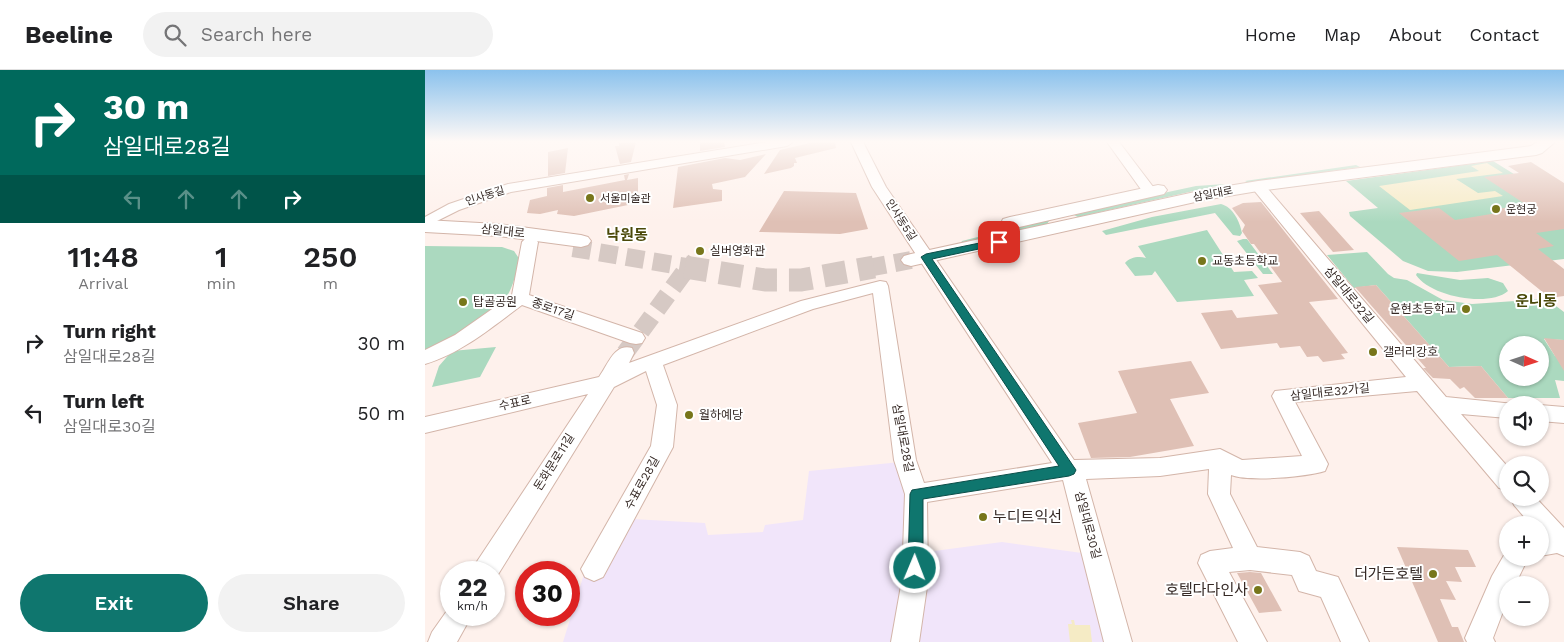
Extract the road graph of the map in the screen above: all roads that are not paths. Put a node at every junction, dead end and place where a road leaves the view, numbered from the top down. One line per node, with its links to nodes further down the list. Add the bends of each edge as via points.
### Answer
1 (625, 169): 8 (street, 인사동길, via 508,188 454,206)
2 (870, 169): 11 (street, 인사동5길)
3 (1133, 169): 6 (street)
4 (1333, 169): 5 (main road, 삼일대로); 6 (main road, 삼일대로, via 1247,174)
5 (1258, 186): 7 (main road, 삼일대로); 17 (street, 삼일대로32길)
6 (1151, 192): 7 (main road, 삼일대로)
7 (1091, 213): 11 (main road, 삼일대로)
8 (425, 225): 10 (main road, 삼일대로, via 497,230 577,245)
9 (425, 234): 10 (main road, 삼일대로)
10 (529, 242): 12 (street, 삼일대로)
11 (914, 253): 24 (street, 삼일대로30길)
12 (520, 298): 13 (street, 종로17길); 14 (street, 종로17길, via 436,354)
13 (630, 346): 16 (street, 돈화문로11길)
14 (425, 357)
15 (653, 362): 16 (street, via 626,370); 26 (street, 삼일대로28길, via 807,304 880,286 905,460); 32 (street, 수표로28길, via 667,405 662,447)
16 (604, 383): 22 (street, 수표로); 30 (street, 돈화문로11길)
17 (1422, 383): 18 (street, 삼일대로32길); 23 (street, 삼일대로32가길, via 1282,396 1317,464 1239,469)
18 (1441, 404): 19 (street); 25 (street, 삼일대로32길)
19 (1499, 409)
20 (1549, 414): 21 (street)
21 (1564, 416)
22 (425, 425)
23 (1220, 458): 24 (street, via 1160,467); 29 (street, via 1219,494)
24 (1069, 470): 26 (street); 36 (street, 삼일대로30길, via 1075,480)
25 (1499, 472)
26 (917, 494): 35 (street, via 915,580)
27 (1528, 506): 28 (street)
28 (1557, 543)
29 (1251, 558): 37 (street, via 1210,563); 38 (street, via 1300,564 1308,582 1329,586)
30 (492, 561)
31 (1512, 566): 39 (street, via 1479,638)
32 (594, 569)
33 (452, 626): 34 (street)
34 (442, 642)
35 (905, 642)
36 (1118, 642)
37 (1253, 642)
38 (1355, 642)
39 (1481, 642)

